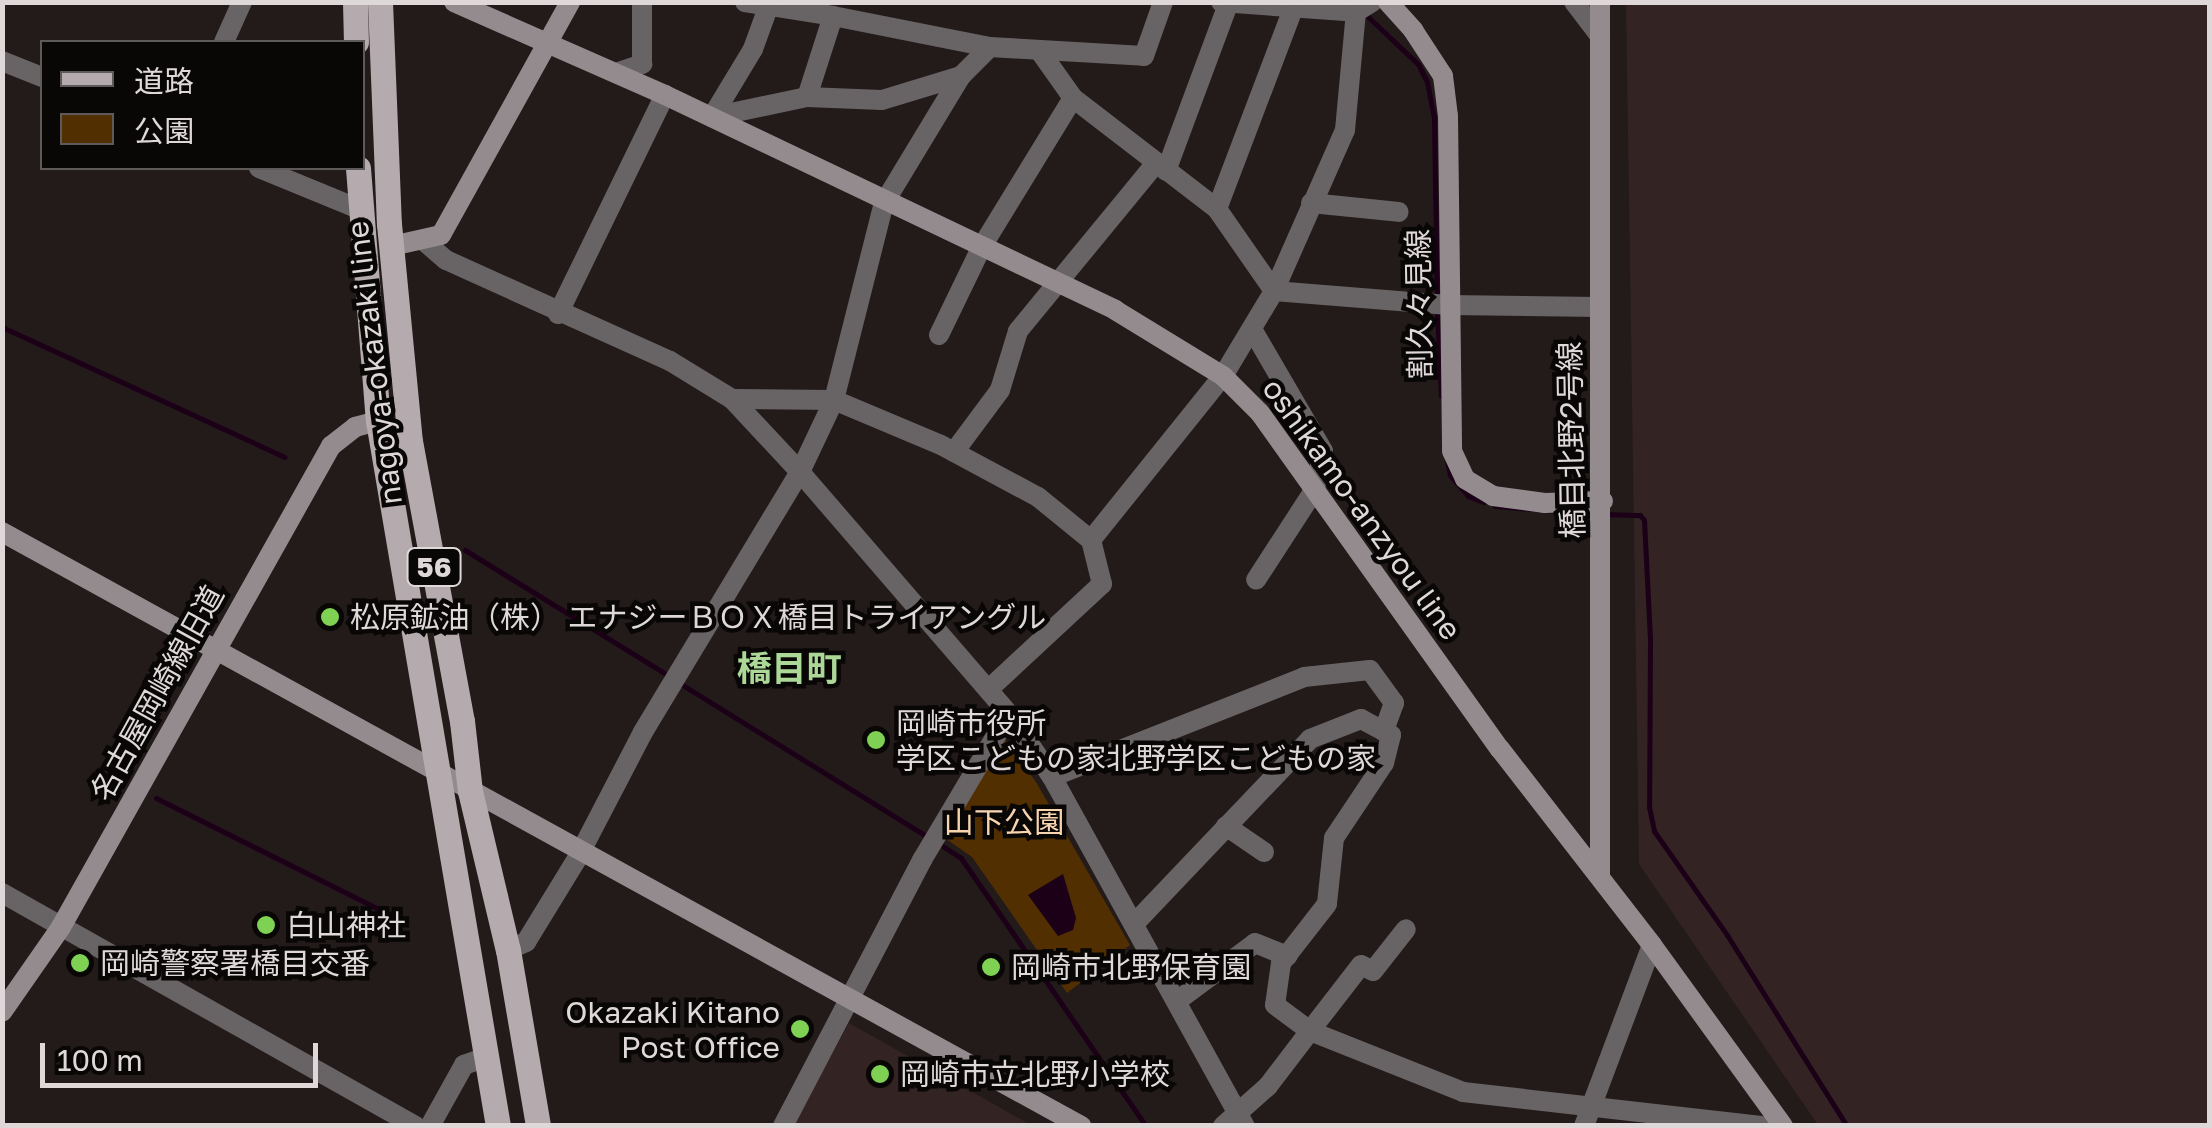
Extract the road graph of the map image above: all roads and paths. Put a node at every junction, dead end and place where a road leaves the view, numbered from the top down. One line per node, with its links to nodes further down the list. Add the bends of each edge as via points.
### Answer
1 (242, 2): 18 (street)
2 (356, 2): 19 (main road)
3 (380, 2): 40 (main road, nagoya-okazaki line / 56)
4 (454, 2): 20 (street, oshikamo-anzyou line)
5 (570, 2): 20 (street)
6 (642, 2): 24 (street, via 642,64)
7 (745, 2): 13 (street)
8 (1162, 2): 22 (street, via 1144,56)
9 (1388, 2): 44 (street, 割久々見線, via 1444,76)
10 (1574, 2): 17 (street)
11 (1600, 2): 17 (street, 橋目北野2号線)
12 (1224, 3): 15 (street); 31 (street)
13 (769, 4): 16 (street); 30 (street, via 754,48)
14 (1364, 7): 15 (street); 35 (street, via 1345,130)
15 (1293, 9): 37 (street)
16 (833, 16): 21 (street); 28 (street)
17 (1600, 36): 45 (street, 橋目北野2号線)
18 (225, 40)
19 (356, 40)
20 (548, 43): 24 (street, oshikamo-anzyou line); 39 (street, via 441,235)
21 (990, 47): 22 (street); 26 (street)
22 (1040, 50): 29 (street)
23 (2, 60): 25 (street)
24 (616, 74): 27 (street, oshikamo-anzyou line)
25 (40, 76)
26 (961, 76): 28 (street, via 882,100); 34 (street)
27 (665, 96): 30 (street, oshikamo-anzyou line); 46 (street)
28 (807, 97): 30 (street)
29 (1074, 98): 31 (street); 41 (street)
30 (712, 117): 34 (street, oshikamo-anzyou line)
31 (1161, 167): 37 (street); 42 (street)
32 (264, 170): 36 (street)
33 (358, 170): 36 (main road, nagoya-okazaki line / 56)
34 (884, 202): 41 (street, oshikamo-anzyou line); 51 (street)
35 (1311, 203): 38 (street); 43 (street)
36 (359, 209): 52 (main road, nagoya-okazaki line / 56)
37 (1217, 209): 43 (street)
38 (1399, 212)
39 (424, 241): 40 (street); 46 (street, via 446,260)
40 (392, 246): 66 (main road, nagoya-okazaki line / 56, via 410,440)
41 (981, 248): 42 (street, oshikamo-anzyou line); 48 (street)
42 (1060, 284): 49 (street, oshikamo-anzyou line); 53 (street, via 1018,331 1000,390)
43 (1274, 291): 44 (street); 47 (street)
44 (1448, 304): 45 (street); 56 (street, 割久々見線, via 1452,451 1465,480 1494,496)
45 (1600, 307): 56 (street, 橋目北野2号線)
46 (558, 314): 50 (street, via 670,361)
47 (1252, 328): 49 (street); 55 (street, via 1323,451)
48 (940, 334)
49 (1223, 376): 55 (street, oshikamo-anzyou line, via 1260,413); 58 (street)
50 (732, 399): 51 (street); 54 (street)
51 (834, 400): 53 (street); 54 (street)
52 (378, 422): 60 (street, 名古屋岡崎線旧道, via 355,427 331,446); 64 (main road, nagoya-okazaki line / 56)
53 (954, 452): 58 (street, via 1038,497)
54 (800, 472): 61 (street); 68 (street)
55 (1314, 489): 59 (street); 70 (street, oshikamo-anzyou line)
56 (1602, 501): 70 (street, 橋目北野2号線)
57 (2, 532): 60 (street)
58 (1091, 540): 61 (street, via 1102,584)
59 (1256, 580)
60 (213, 650): 64 (street); 73 (street, 名古屋岡崎線旧道)
61 (990, 688): 62 (street)
62 (1010, 714): 65 (street); 78 (street, via 922,860)
63 (1384, 731): 65 (street, via 1394,703 1370,670 1304,677); 67 (street, via 1361,718 1310,738); 77 (street, via 1391,735 1384,763 1334,838 1327,904)
64 (438, 774): 66 (street); 82 (main road, nagoya-okazaki line / 56)
65 (1052, 777): 72 (street)
66 (470, 791): 68 (street); 76 (main road, nagoya-okazaki line / 56)
67 (1226, 826): 69 (street); 72 (street)
68 (581, 850): 76 (street, via 526,942); 78 (street)
69 (1264, 852)
70 (1600, 876): 75 (street, oshikamo-anzyou line)
71 (2, 894): 73 (street)
72 (1134, 924): 79 (street)
73 (61, 926): 80 (street, 名古屋岡崎線旧道); 87 (street)
74 (1406, 929): 81 (street, via 1374,971 1360,965)
75 (1652, 944): 83 (street); 94 (street, oshikamo-anzyou line)
76 (508, 950): 90 (main road, nagoya-okazaki line / 56)
77 (1287, 956): 79 (street, via 1255,942); 81 (street, via 1275,1005)
78 (852, 999): 91 (street); 92 (street)
79 (1176, 1001): 84 (street)
80 (2, 1012)
81 (1310, 1031): 83 (street, via 1464,1092); 84 (street)
82 (486, 1057): 88 (street, via 464,1064); 89 (main road, nagoya-okazaki line / 56)
83 (1588, 1116): 85 (street)
84 (1235, 1121)
85 (1657, 1121): 86 (street)
86 (1691, 1123): 93 (street)
87 (416, 1126)
88 (430, 1126)
89 (498, 1126)
90 (538, 1126)
91 (783, 1126)
92 (1081, 1126)
93 (1761, 1126)
94 (1783, 1126)

